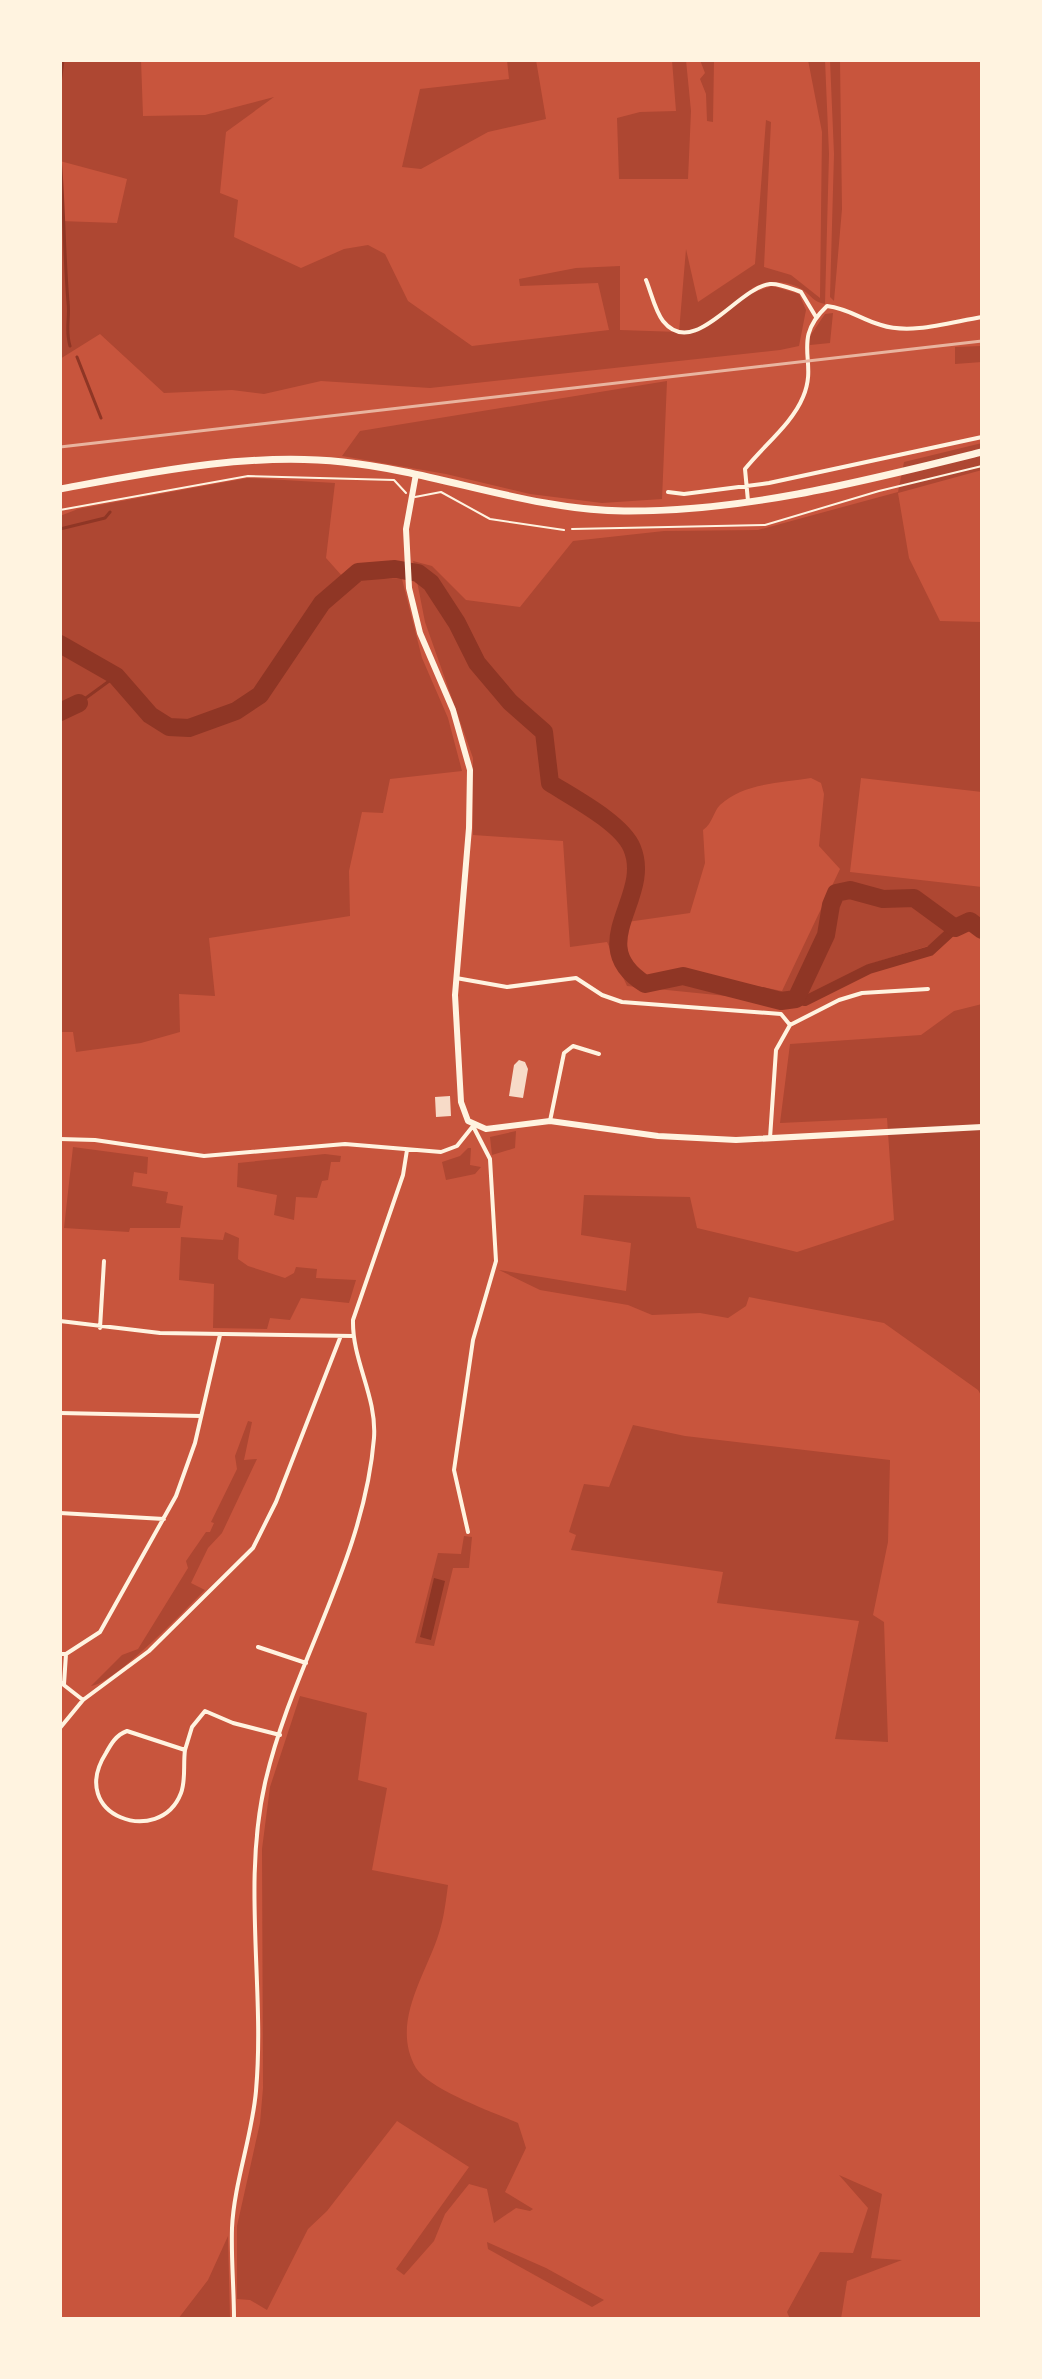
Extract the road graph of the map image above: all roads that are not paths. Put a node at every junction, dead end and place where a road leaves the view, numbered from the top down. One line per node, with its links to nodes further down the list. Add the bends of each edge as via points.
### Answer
1 (646, 280): 2 (street, via 663,321 679,332 698,332 757,288 772,284 801,292)
2 (816, 317): 3 (street, via 827,306 849,309 881,325 907,328); 7 (street, via 807,335 805,393 745,469)
3 (982, 317)
4 (982, 437): 7 (street)
5 (982, 452): 11 (main road, via 868,480)
6 (416, 474): 8 (main road, via 343,462 264,461); 10 (street); 11 (main road, via 599,510)
7 (744, 485): 9 (street); 11 (street)
8 (60, 489)
9 (668, 492)
10 (410, 497): 12 (lane, via 441,492 490,519); 13 (street, via 409,588 470,770)
11 (748, 501)
12 (564, 530)
13 (456, 978): 15 (street, via 507,987 576,978 615,1000 781,1014); 18 (street, via 461,1102)
14 (928, 989): 15 (street, via 862,993)
15 (790, 1025): 20 (street, via 776,1050)
16 (599, 1054): 17 (street, via 573,1046 564,1053)
17 (550, 1121): 18 (street); 20 (street, via 658,1136)
18 (473, 1126): 22 (street, via 466,1139 449,1150); 33 (street, via 490,1159 496,1261 473,1340 454,1470)
19 (982, 1127): 20 (street)
20 (770, 1138)
21 (60, 1139): 22 (street, via 204,1156 345,1144)
22 (407, 1150): 27 (street, via 357,1306)
23 (104, 1261): 25 (street)
24 (60, 1321): 25 (street)
25 (100, 1328): 26 (street)
26 (220, 1335): 28 (street); 30 (street)
27 (353, 1336): 28 (street); 36 (street, via 373,1406 372,1460 349,1554)
28 (340, 1338): 38 (street, via 282,1489 253,1548 149,1651)
29 (60, 1413): 30 (street)
30 (201, 1416): 32 (street, via 189,1465)
31 (60, 1513): 32 (street)
32 (164, 1519): 35 (street, via 100,1632)
33 (468, 1532)
34 (258, 1647): 36 (street)
35 (63, 1654): 37 (street)
36 (306, 1663): 40 (street)
37 (62, 1683): 38 (street)
38 (83, 1700): 39 (street)
39 (60, 1728)
40 (280, 1735): 41 (street, via 203,1712); 42 (street, via 256,1843 256,2090 232,2227)
41 (185, 1750): 41 (street, via 139,1732 121,1733 95,1771 95,1789 111,1812 133,1821 149,1820 164,1813 181,1793)
42 (234, 2319)

